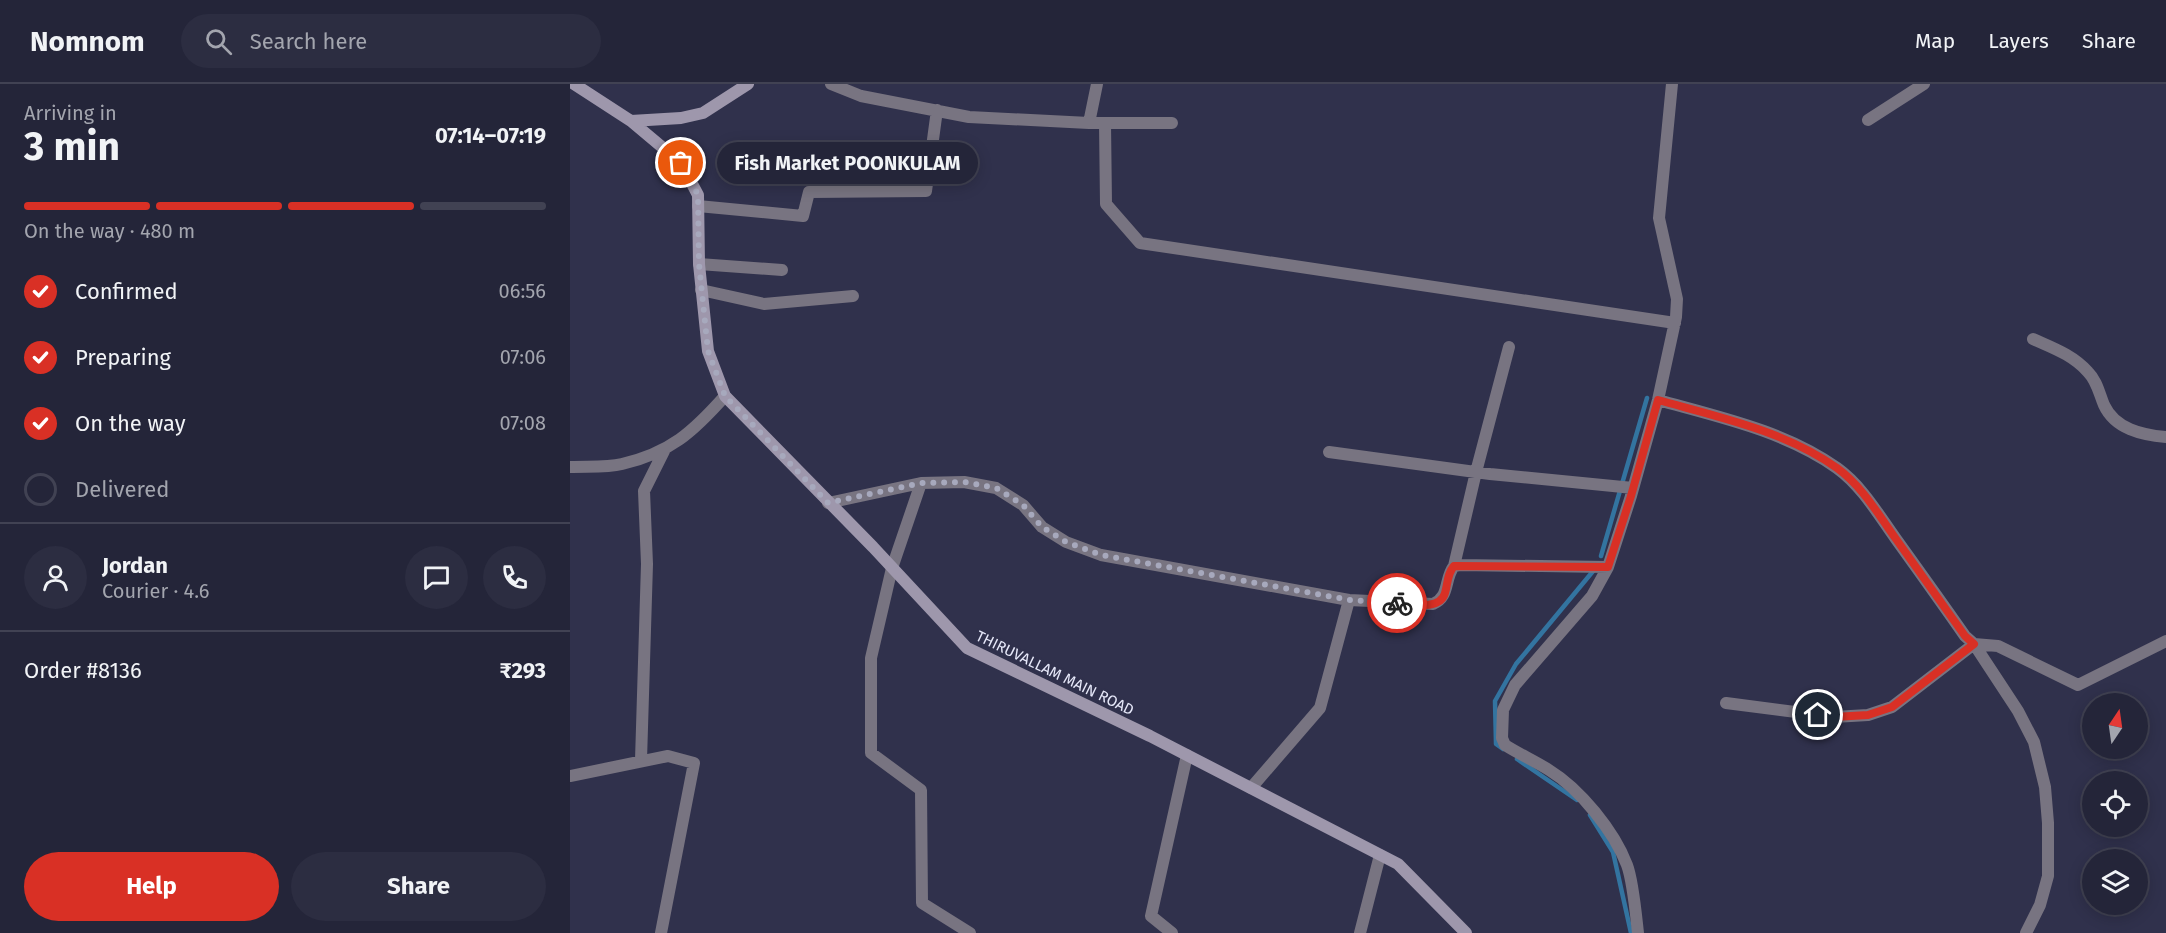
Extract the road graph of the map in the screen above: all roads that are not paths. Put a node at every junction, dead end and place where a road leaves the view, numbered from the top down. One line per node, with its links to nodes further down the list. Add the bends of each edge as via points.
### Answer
1 (748, 84): 9 (street, via 703,113)
2 (831, 84): 7 (street, via 861,96)
3 (1097, 84): 10 (street)
4 (1672, 84): 18 (street, via 1659,218 1677,299)
5 (1924, 84): 8 (street)
6 (577, 85): 9 (street, THIRUVALLAM MAIN ROAD)
7 (937, 110): 10 (street, via 969,117); 13 (street, via 926,191 809,192 803,216)
8 (1868, 120)
9 (631, 121): 13 (street, THIRUVALLAM MAIN ROAD, via 681,163 698,195)
10 (1089, 123): 11 (street)
11 (1105, 123): 12 (street); 18 (street, via 1106,204 1140,243)
12 (1172, 123)
13 (698, 206): 14 (street, THIRUVALLAM MAIN ROAD)
14 (699, 264): 15 (street); 16 (street, THIRUVALLAM MAIN ROAD)
15 (782, 270)
16 (701, 290): 17 (street, via 764,304); 21 (street, THIRUVALLAM MAIN ROAD, via 708,351)
17 (853, 296)
18 (1675, 323): 22 (street)
19 (2033, 339): 23 (street, via 2062,352 2089,373 2115,422 2149,436)
20 (1509, 347): 27 (street)
21 (725, 396): 24 (street, via 702,423); 30 (street, THIRUVALLAM MAIN ROAD)
22 (1658, 400): 29 (street); 36 (street, via 1779,437 1839,470 1864,494)
23 (2166, 437)
24 (664, 451): 26 (street, via 620,465); 39 (street, via 644,491 647,564)
25 (1329, 452): 27 (street)
26 (570, 467)
27 (1476, 472): 29 (street); 31 (street)
28 (921, 483): 30 (street); 33 (street); 34 (street, via 964,482 996,488 1023,505 1042,527 1066,542 1101,555)
29 (1633, 488): 32 (street)
30 (828, 503): 33 (street, THIRUVALLAM MAIN ROAD)
31 (1454, 566): 32 (street); 34 (street, via 1445,595 1433,604)
32 (1608, 567): 48 (street, via 1592,596 1515,685 1503,710 1502,738 1505,745 1550,770 1570,787 1611,836 1627,866)
33 (892, 568): 38 (street, THIRUVALLAM MAIN ROAD, via 967,648); 44 (street, via 871,658 871,753 921,790 922,903)
34 (1350, 600): 41 (street, via 1320,708)
35 (2166, 641): 36 (street, via 2078,685 1998,646)
36 (1974, 644): 37 (street, via 1892,707 1868,715 1834,717); 49 (street, via 2034,742 2044,787 2048,876 2043,898)
37 (1726, 703)
38 (1187, 755): 41 (street, THIRUVALLAM MAIN ROAD); 45 (street, via 1151,916)
39 (641, 760): 40 (street); 43 (street, via 668,756 694,763)
40 (570, 776)
41 (1251, 788): 42 (street, THIRUVALLAM MAIN ROAD)
42 (1380, 855): 46 (street); 47 (street, THIRUVALLAM MAIN ROAD, via 1398,864)
43 (661, 933)
44 (970, 933)
45 (1172, 933)
46 (1360, 933)
47 (1466, 933)
48 (1638, 933)
49 (2026, 933)

